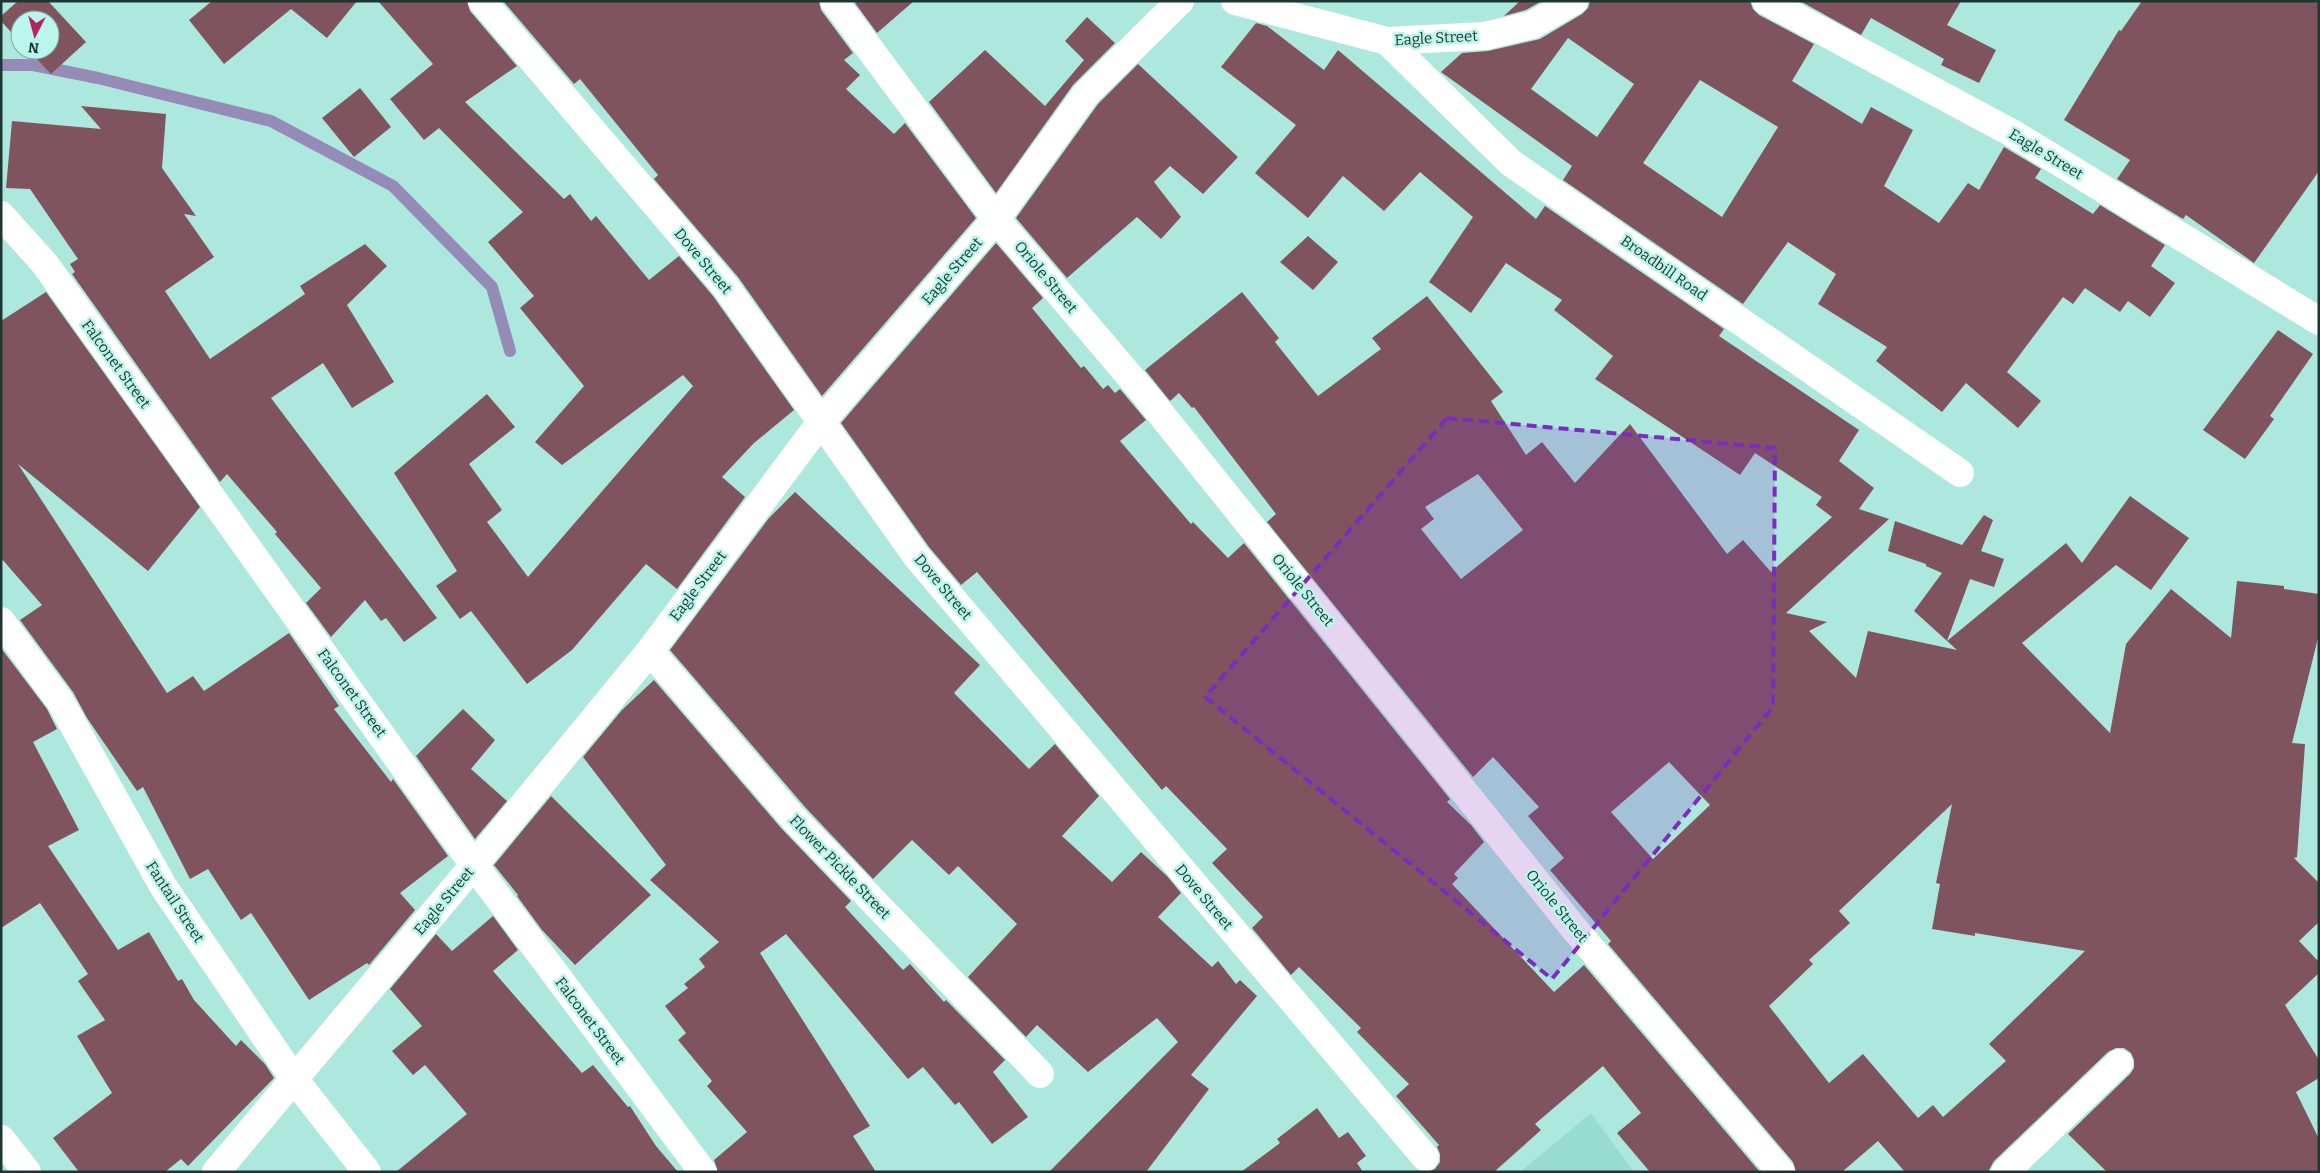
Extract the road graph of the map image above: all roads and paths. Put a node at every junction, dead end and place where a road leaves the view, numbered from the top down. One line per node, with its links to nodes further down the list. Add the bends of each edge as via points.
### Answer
1 (482, 1): 11 (street, Dove Street, via 725,286)
2 (834, 1): 9 (street, Oriole Street)
3 (1180, 1): 9 (street, Eagle Street, via 1086,94)
4 (1235, 1): 7 (street, Eagle Street)
5 (1574, 1): 7 (street, Eagle Street, via 1532,25 1485,36)
6 (1766, 1): 10 (street, Eagle Street, via 2012,133)
7 (1387, 40): 12 (street, Broadbill Road, via 1511,163)
8 (1, 215): 15 (street, Falconet Street, via 45,264)
9 (996, 219): 11 (street, Eagle Street); 25 (street, Oriole Street, via 1144,393 1572,926)
10 (2319, 321)
11 (821, 422): 14 (street, Eagle Street); 20 (street, Dove Street, via 917,557)
12 (1960, 473)
13 (1, 621): 18 (street, Fantail Street, via 60,701 163,886)
14 (650, 651): 15 (street, Eagle Street); 17 (street, Flower Pickle Street, via 793,818)
15 (474, 865): 18 (street, Eagle Street); 24 (street, Falconet Street)
16 (2119, 1063): 26 (street)
17 (1040, 1074)
18 (294, 1079): 22 (street, Eagle Street); 23 (street, Fantail Street)
19 (1, 1139): 21 (street)
20 (1425, 1157)
21 (27, 1172)
22 (216, 1172)
23 (367, 1172)
24 (703, 1172)
25 (1782, 1172)
26 (2005, 1172)

